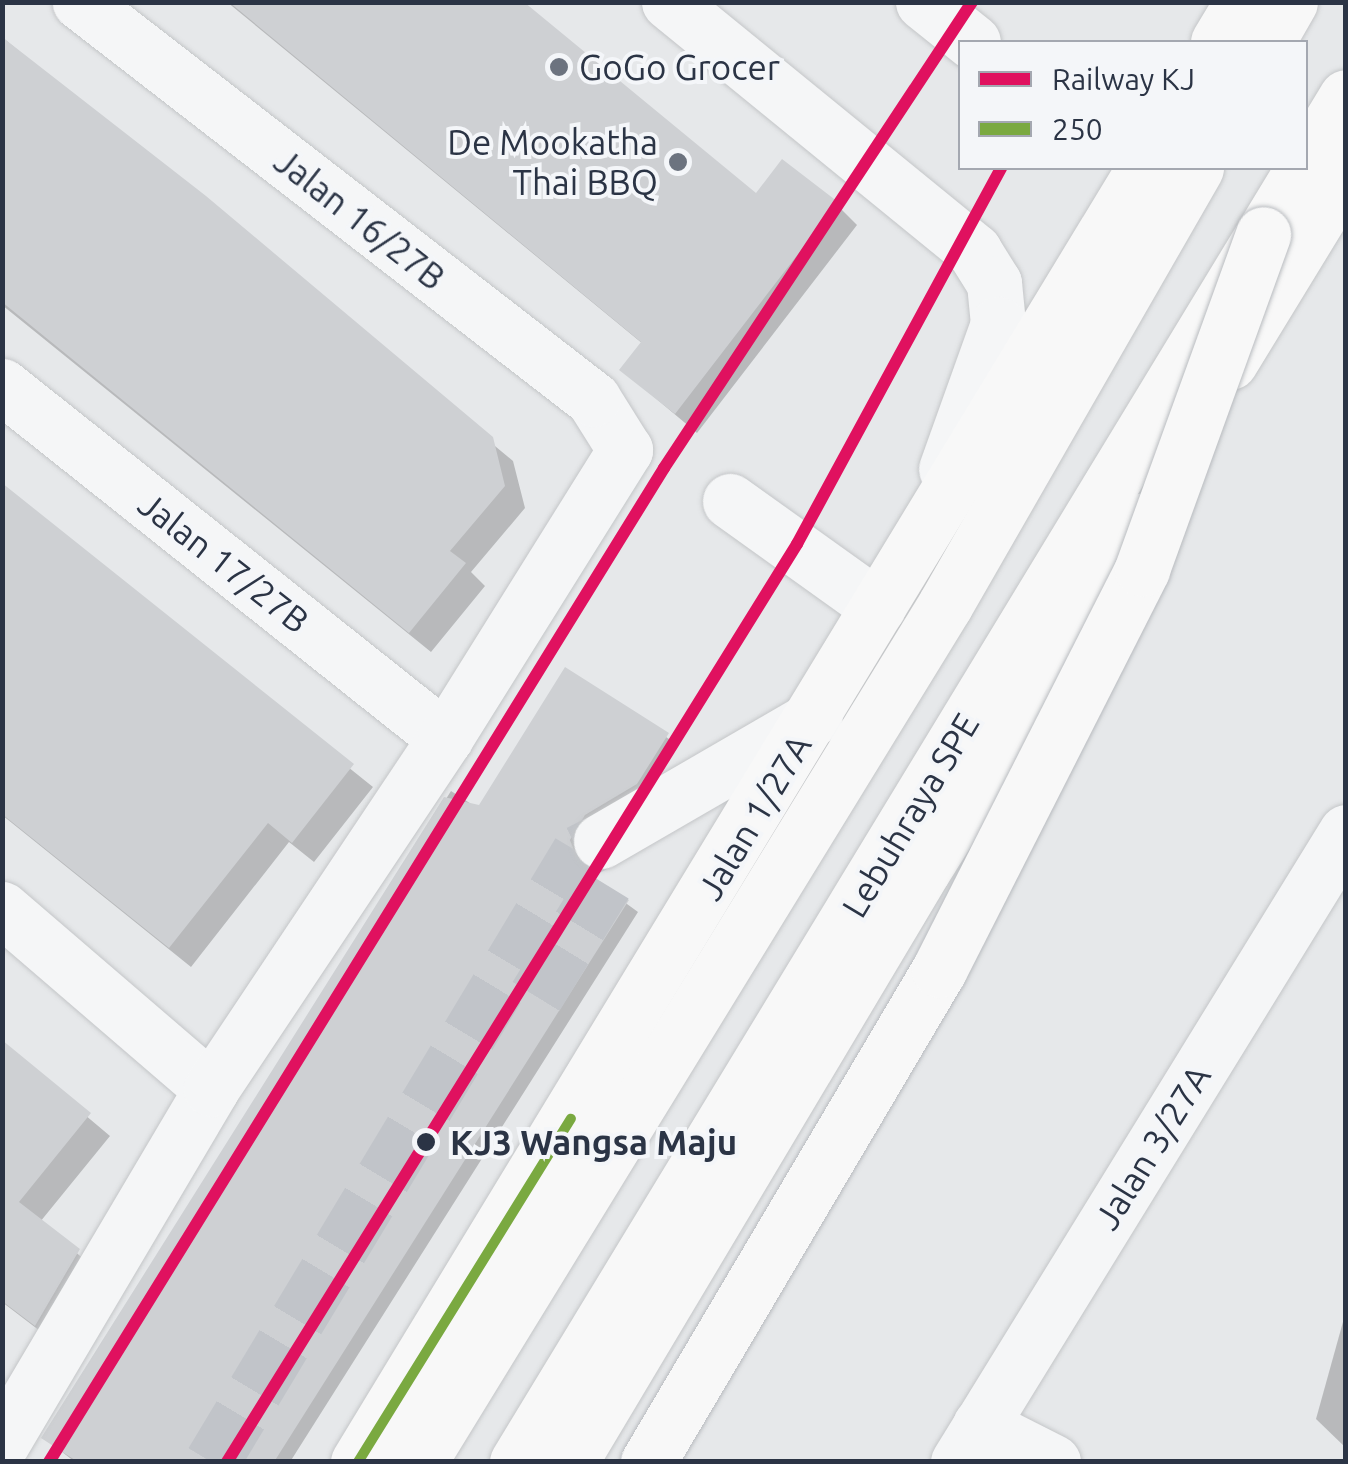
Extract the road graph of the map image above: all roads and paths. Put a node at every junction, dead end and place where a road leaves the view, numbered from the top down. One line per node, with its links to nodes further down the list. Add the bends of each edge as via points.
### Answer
1 (80, 2): 21 (street, Jalan 16/27B, via 593,399 625,450)
2 (923, 2): 6 (street)
3 (1242, 2): 7 (main road)
4 (1290, 2): 8 (main road)
5 (698, 11): 18 (street, via 974,250 994,283 998,324)
6 (970, 40)
7 (1219, 40)
8 (1268, 40)
9 (1346, 97): 10 (main road, Lebuhraya SPE)
10 (1308, 159)
11 (1143, 170): 18 (main road, Jalan 1/27A)
12 (1195, 170): 30 (main road, via 945,605)
13 (1301, 170): 15 (main road, Lebuhraya SPE)
14 (1346, 172): 26 (main road, via 1178,448 1139,528 923,870)
15 (1263, 234): 31 (main road, Lebuhraya SPE, bridge); 33 (main road, bridge, via 1134,586 939,970)
16 (2, 386): 21 (street, Jalan 17/27B)
17 (730, 501): 19 (street)
18 (918, 545): 19 (main road, Jalan 1/27A)
19 (878, 606): 20 (main road, Jalan 1/27A)
20 (815, 717): 23 (street, via 650,812); 29 (main road, Jalan 1/27A)
21 (445, 738): 25 (street)
22 (1346, 832): 28 (street, Jalan 3/27A)
23 (603, 863)
24 (2, 909): 25 (street)
25 (211, 1089): 27 (street)
26 (657, 1314): 32 (main road); 34 (main road, via 649,1371 655,1422)
27 (9, 1416)
28 (969, 1443): 35 (street)
29 (358, 1462)
30 (419, 1462)
31 (516, 1462)
32 (570, 1462)
33 (648, 1462)
34 (674, 1462)
35 (1053, 1462)

